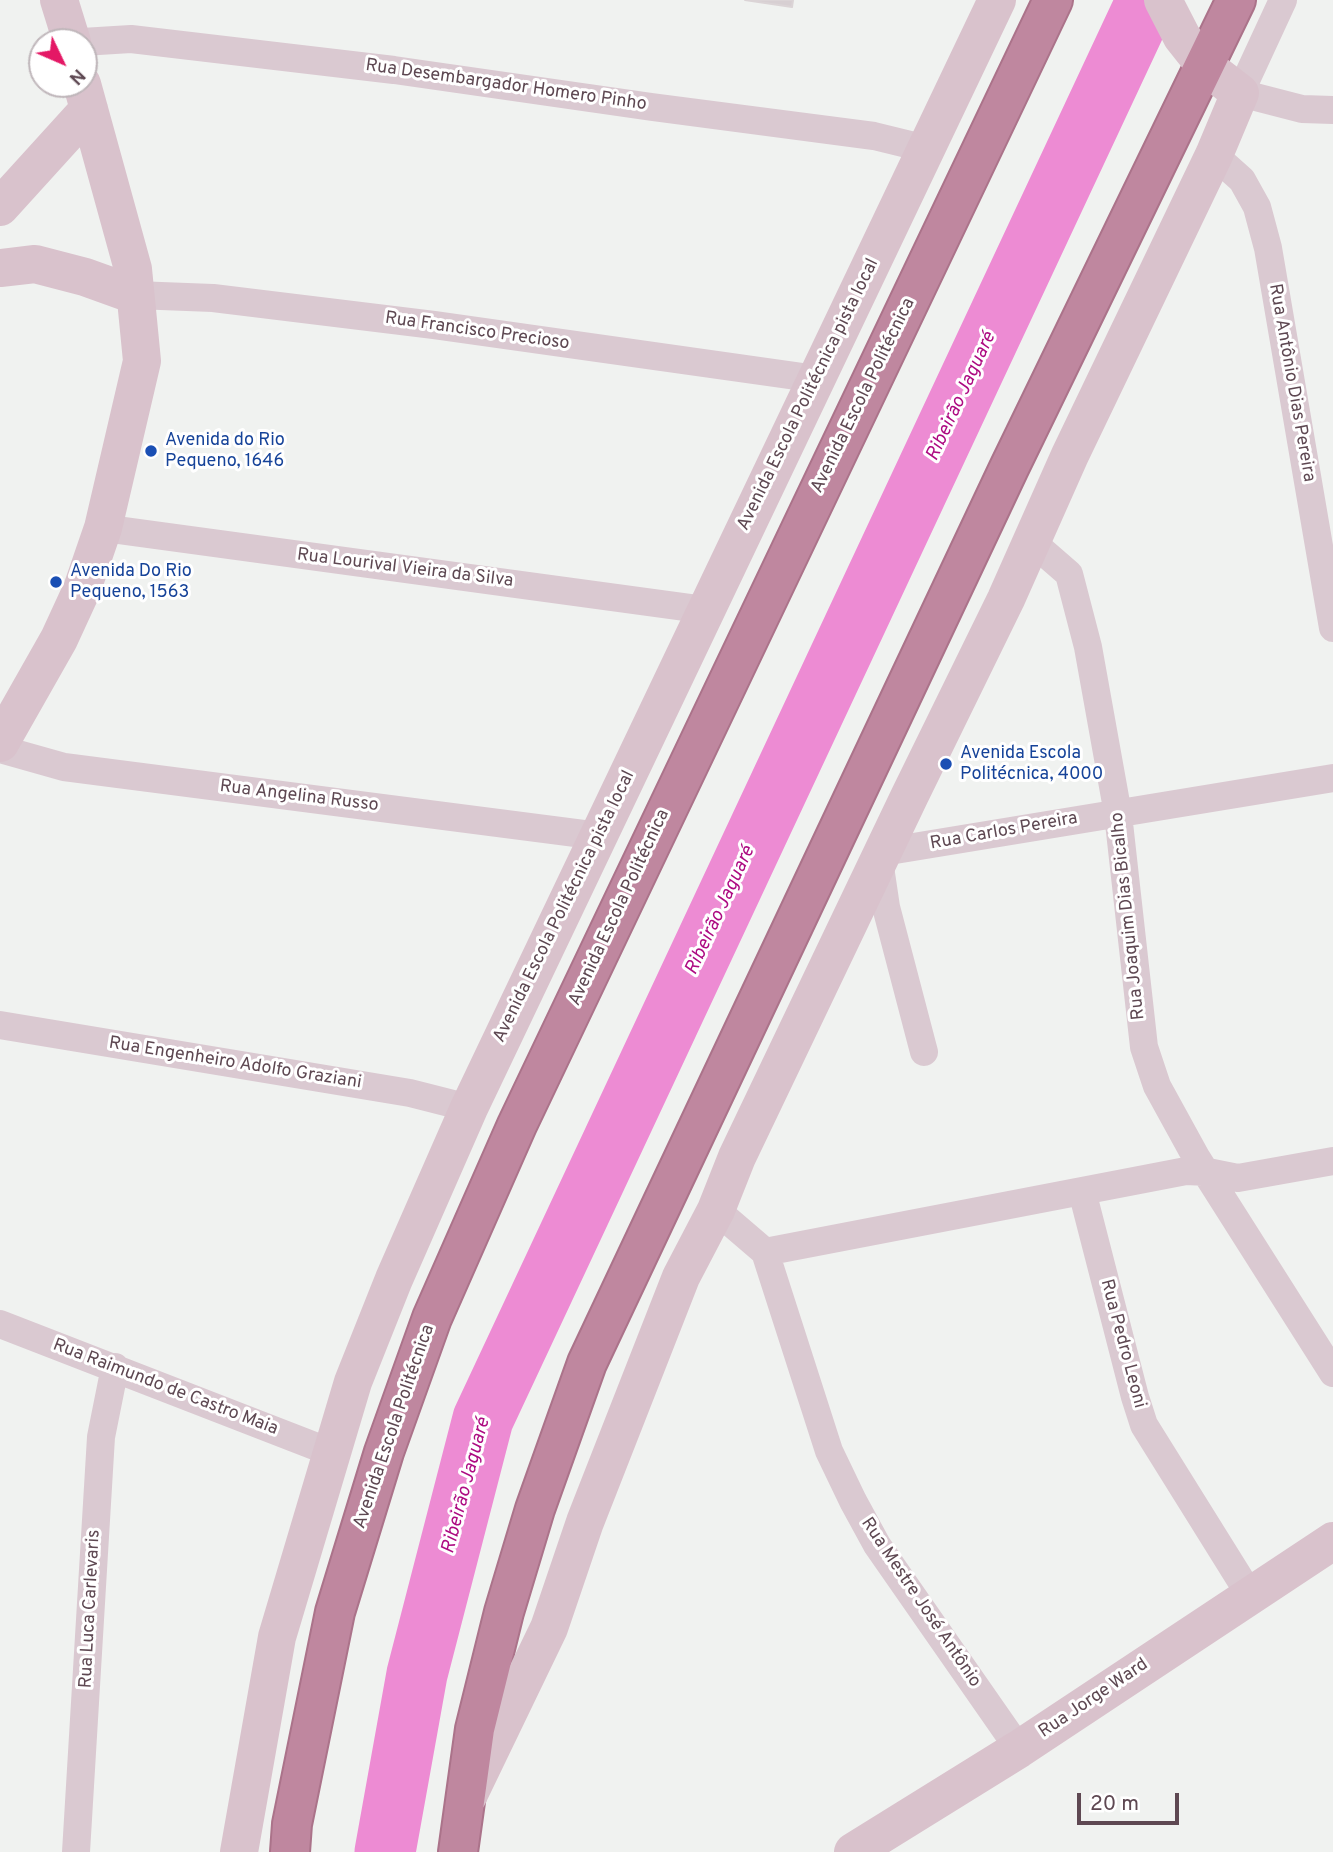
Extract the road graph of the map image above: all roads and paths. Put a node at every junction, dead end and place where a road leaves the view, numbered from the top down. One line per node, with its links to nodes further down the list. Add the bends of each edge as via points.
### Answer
1 (59, 0): 7 (main road)
2 (997, 0): 14 (main road, Avenida Escola Politécnica pista local)
3 (1053, 0): 48 (highway, Avenida Escola Politécnica, via 517,1125 432,1318 384,1452 335,1612)
4 (1163, 0): 9 (main road)
5 (1236, 0): 9 (highway)
6 (1283, 0): 10 (street)
7 (68, 28)
8 (98, 41): 14 (street, Rua Desembargador Homero Pinho, via 131,39 394,70 874,136)
9 (1194, 52): 10 (main road); 45 (highway, via 1009,468 587,1363 504,1612 475,1729)
10 (1240, 93): 13 (street, via 1302,109); 15 (main road)
11 (85, 98): 16 (main road)
12 (86, 98): 18 (main road, via 133,269)
13 (1333, 110)
14 (927, 149): 19 (main road, Avenida Escola Politécnica pista local)
15 (1214, 155): 21 (main road); 23 (street, Rua Antônio Dias Pereira, via 1241,180 1258,207)
16 (0, 207)
17 (0, 268): 18 (main road, via 35,264)
18 (135, 295): 19 (street, Rua Francisco Precioso, via 213,298 434,325); 20 (main road, via 142,361)
19 (817, 379): 22 (main road, Avenida Escola Politécnica pista local)
20 (103, 528): 22 (street, Rua Lourival Vieira da Silva); 24 (main road, via 59,639)
21 (1031, 541): 27 (street, Rua Joaquim Dias Bicalho, via 1069,574 1088,648); 29 (main road)
22 (706, 610): 28 (main road, Avenida Escola Politécnica pista local)
23 (1333, 628)
24 (0, 743)
25 (0, 749): 28 (street, Rua Angelina Russo, via 64,767)
26 (1333, 778): 27 (street, Rua Carlos Pereira)
27 (1118, 814): 29 (street, Rua Carlos Pereira, via 1028,826); 34 (street, Rua Joaquim Dias Bicalho, via 1144,1046 1157,1086)
28 (599, 836): 32 (main road, Avenida Escola Politécnica pista local)
29 (881, 856): 31 (street, via 886,907); 36 (main road)
30 (0, 1025): 32 (street, Rua Engenheiro Adolfo Graziani, via 410,1093)
31 (924, 1052)
32 (469, 1108): 41 (main road, Avenida Escola Politécnica pista local, via 353,1382)
33 (1333, 1161): 34 (street, via 1238,1178)
34 (1208, 1172): 35 (street, via 1186,1171); 40 (street, Rua Joaquim Dias Bicalho)
35 (1082, 1191): 37 (street); 43 (street, Rua Pedro Leoni, via 1144,1425)
36 (716, 1210): 37 (street); 45 (main road, via 681,1277 585,1522 549,1628)
37 (765, 1252): 44 (street, Rua Mestre José Antônio, via 829,1451 853,1502 877,1545)
38 (0, 1324): 39 (street, Rua Raimundo de Castro Maia)
39 (115, 1367): 41 (street, Rua Raimundo de Castro Maia); 46 (street, Rua Luca Carlevaris, via 101,1437)
40 (1333, 1373)
41 (330, 1452): 47 (main road, Avenida Escola Politécnica pista local, via 277,1637)
42 (1333, 1541): 43 (main road, Rua Jorge Ward)
43 (1250, 1595): 44 (main road, Rua Jorge Ward)
44 (1019, 1749): 50 (main road, Rua Jorge Ward)
45 (464, 1804): 49 (highway)
46 (76, 1852)
47 (239, 1852)
48 (290, 1852)
49 (458, 1852)
50 (853, 1852)

